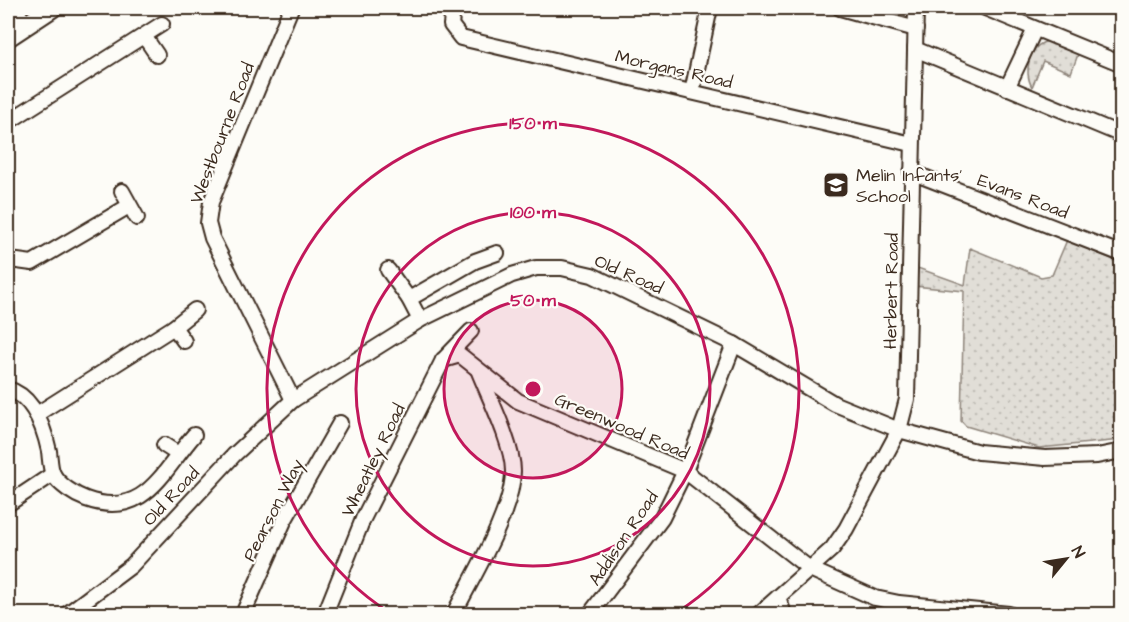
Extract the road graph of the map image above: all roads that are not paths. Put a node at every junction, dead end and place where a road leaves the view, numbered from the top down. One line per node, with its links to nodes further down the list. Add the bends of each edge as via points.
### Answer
1 (15, 8): 10 (street)
2 (52, 8): 10 (main road)
3 (291, 8): 41 (street, Westbourne Road, via 211,202 208,223)
4 (453, 8): 19 (street, Morgans Road, via 451,25 461,38)
5 (710, 8): 19 (street)
6 (840, 8): 11 (street)
7 (916, 8): 11 (street, Herbert Road)
8 (985, 8): 12 (street)
9 (162, 24): 13 (street)
10 (26, 25): 14 (main road)
11 (916, 29): 15 (street, Herbert Road)
12 (1035, 29): 17 (street); 18 (street)
13 (144, 36): 16 (street); 20 (street)
14 (8, 37)
15 (915, 50): 18 (street); 22 (street, Herbert Road)
16 (157, 55)
17 (1122, 64)
18 (1007, 88): 21 (street)
19 (692, 92): 22 (street, Morgans Road)
20 (8, 122)
21 (1122, 135)
22 (912, 144): 23 (street, Herbert Road)
23 (911, 172): 28 (street, Evans Road); 44 (street, Herbert Road, via 908,399)
24 (122, 191): 25 (street)
25 (129, 206): 26 (street); 29 (street, via 32,263 10,260)
26 (137, 218)
27 (497, 253): 31 (street, via 475,261)
28 (1122, 254)
29 (8, 256)
30 (388, 270): 31 (street)
31 (409, 299): 33 (street)
32 (195, 310): 34 (street)
33 (420, 320): 37 (street, Old Road, via 512,275 536,268 562,268 592,275); 41 (street, Old Road)
34 (174, 327): 36 (street); 42 (street)
35 (471, 331): 38 (street, Wheatley Road)
36 (184, 341)
37 (735, 344): 44 (street, Old Road, via 835,404); 49 (street, Addison Road)
38 (443, 360): 39 (street, Greenwood Road, via 460,355); 56 (street, Wheatley Road, via 363,519)
39 (479, 372): 49 (street, Greenwood Road, via 518,401); 57 (street, via 504,434 513,471 507,506)
40 (8, 389): 42 (street, via 17,392)
41 (293, 400): 54 (street, Old Road, via 234,454 131,566)
42 (36, 414): 50 (street)
43 (340, 423): 55 (street, Pearson Way, via 284,521)
44 (899, 430): 47 (street, Old Road, via 980,452 1045,458); 52 (street, Herbert Road, via 846,529 832,549)
45 (194, 435): 48 (street)
46 (164, 445): 48 (street)
47 (1122, 451)
48 (178, 454): 50 (street, via 149,490 127,504 96,503 75,495)
49 (685, 471): 52 (street, Greenwood Road); 58 (street, Addison Road, via 662,518)
50 (53, 474): 51 (street)
51 (8, 504)
52 (810, 568): 53 (street, Herbert Road); 61 (street, Greenwood Road, via 875,598)
53 (778, 597): 59 (street, Herbert Road); 60 (street)
54 (67, 615)
55 (243, 615)
56 (325, 615)
57 (454, 615)
58 (590, 615)
59 (759, 615)
60 (784, 615)
61 (1009, 615)

